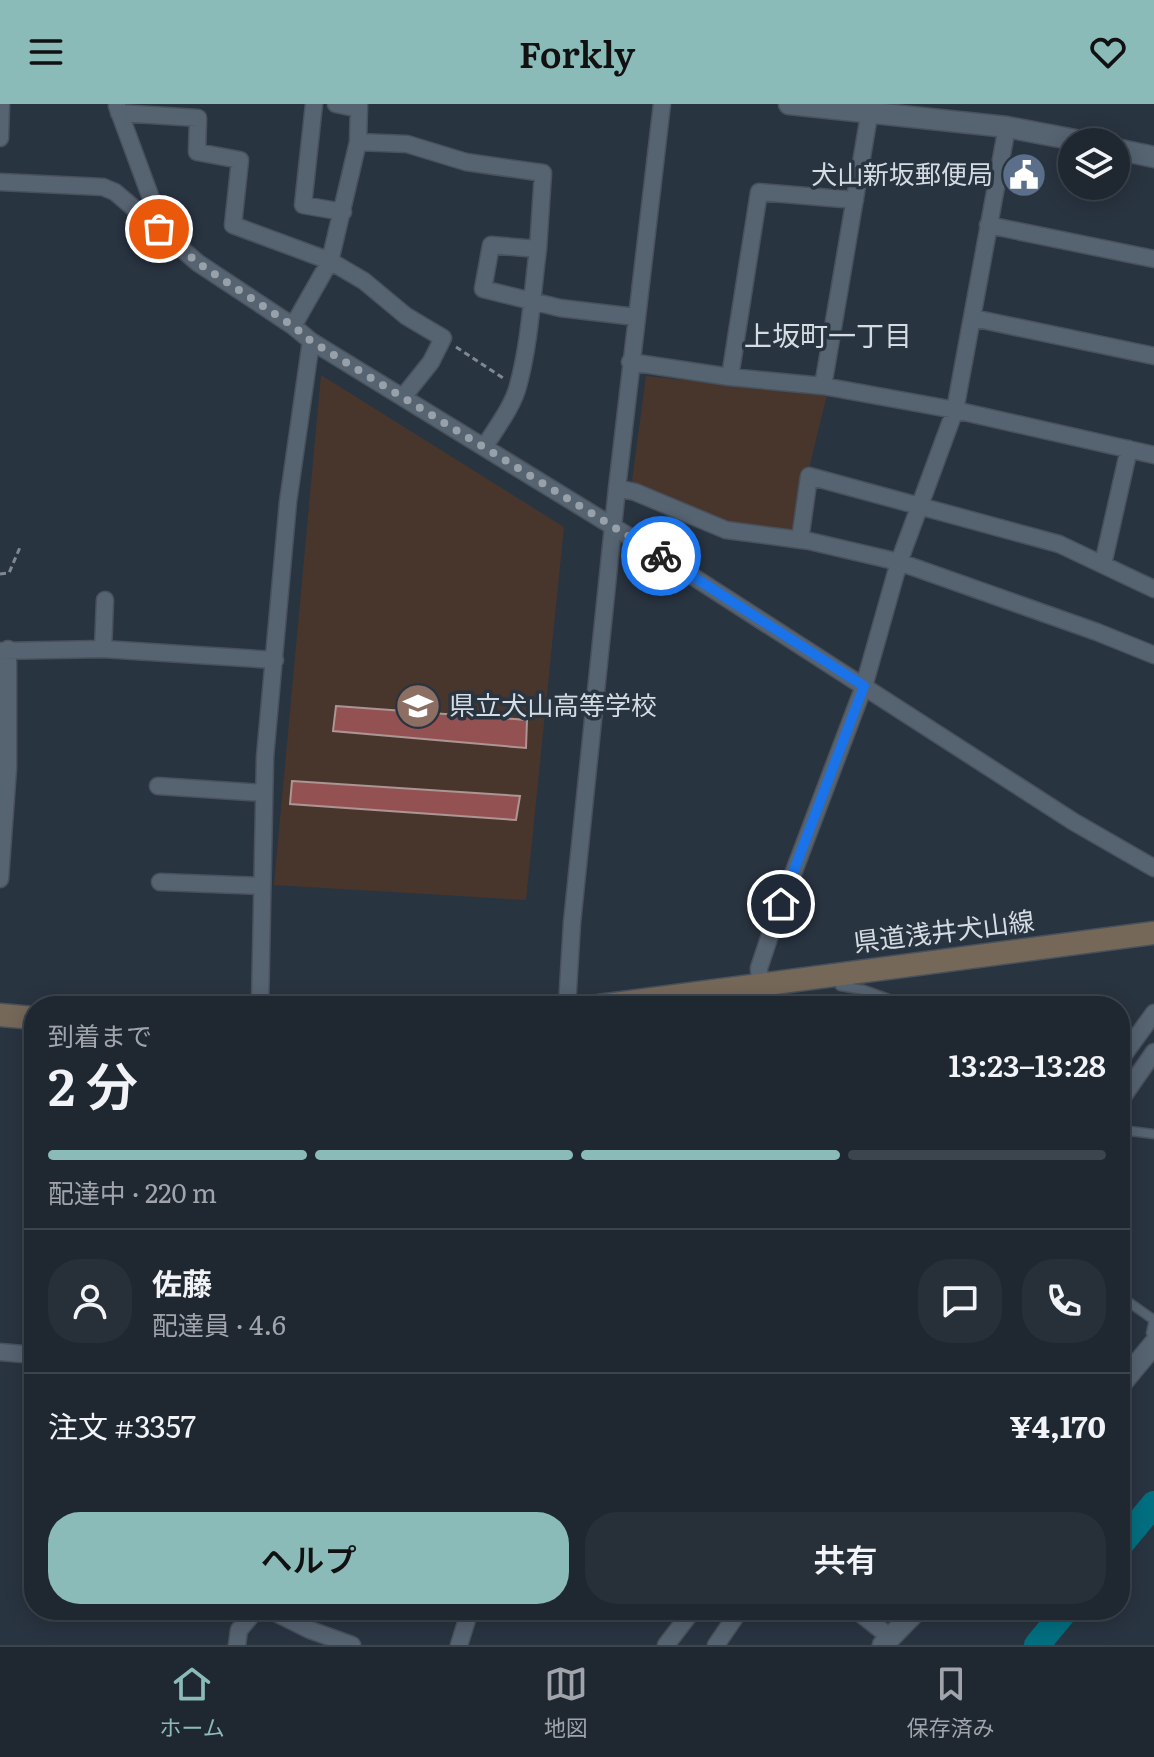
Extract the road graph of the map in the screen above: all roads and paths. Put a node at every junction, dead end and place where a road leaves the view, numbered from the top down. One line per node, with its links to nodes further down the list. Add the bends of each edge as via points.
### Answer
1 (1, 104): 11 (street)
2 (314, 104): 17 (street, via 303,205)
3 (336, 104): 6 (street)
4 (662, 104): 24 (street)
5 (789, 104): 8 (street)
6 (359, 106): 12 (street)
7 (118, 109): 19 (street); 22 (street, via 198,118 197,152 240,160 233,225)
8 (870, 109): 9 (street); 16 (street)
9 (1007, 127): 10 (street); 18 (street)
10 (1058, 137)
11 (0, 138)
12 (358, 142): 17 (street); 20 (street, via 407,144 466,162 543,173)
13 (1130, 152): 14 (street)
14 (1154, 157)
15 (0, 182): 19 (street, via 103,187)
16 (855, 200): 31 (street, via 759,192); 32 (street)
17 (343, 212): 22 (street)
18 (988, 225): 21 (street); 25 (street)
19 (159, 229): 26 (street, via 198,263)
20 (538, 249): 23 (street); 23 (street, via 491,245 483,289)
21 (1154, 259)
22 (330, 261): 26 (street); 27 (street)
23 (531, 301): 24 (street); 33 (street)
24 (636, 317): 30 (street)
25 (973, 318): 29 (street); 35 (street)
26 (293, 326): 28 (street)
27 (443, 338): 33 (path); 34 (street)
28 (311, 341): 34 (street); 52 (street, via 288,502)
29 (1154, 356)
30 (630, 362): 31 (street); 39 (street)
31 (730, 377): 32 (street)
32 (823, 386): 35 (street)
33 (518, 388): 36 (street)
34 (403, 397): 36 (street)
35 (955, 410): 37 (street); 40 (street)
36 (485, 446): 41 (street)
37 (1129, 449): 38 (street); 45 (street)
38 (1154, 455)
39 (617, 488): 41 (street); 42 (street, via 726,530)
40 (919, 506): 42 (street, via 809,476); 44 (street); 45 (street, via 1059,544)
41 (613, 527): 53 (street); 64 (street)
42 (800, 540): 44 (street)
43 (21, 545): 46 (path, via 9,573)
44 (899, 562): 51 (street); 53 (street)
45 (1103, 564): 47 (street)
46 (0, 574)
47 (1154, 589)
48 (105, 600): 49 (street)
49 (103, 649): 50 (street); 52 (street)
50 (4, 650): 57 (street, via 8,768)
51 (1154, 655)
52 (275, 660): 55 (street)
53 (864, 686): 56 (street); 62 (street)
54 (158, 786): 55 (street)
55 (264, 793): 59 (street)
56 (1154, 868)
57 (0, 879)
58 (160, 882): 59 (street)
59 (261, 886): 63 (street)
60 (1154, 933): 61 (main road, 県道浅井犬山線)
61 (838, 974): 62 (main road, 県道浅井犬山線); 66 (lane, via 840,986)
62 (747, 992): 65 (main road, 県道浅井犬山線)
63 (260, 996)
64 (568, 996)
65 (705, 996)
66 (880, 996)
67 (1154, 1013): 70 (street)
68 (0, 1015): 69 (main road)
69 (24, 1017)
70 (1130, 1046)
71 (1154, 1052): 72 (street)
72 (1130, 1087)
73 (1130, 1131): 74 (lane)
74 (1154, 1134)
75 (1130, 1303): 76 (lane)
76 (1154, 1320): 77 (lane)
77 (1154, 1337)
78 (1154, 1344): 81 (street)
79 (0, 1352): 80 (street)
80 (24, 1354)
81 (1130, 1373)
82 (248, 1620): 90 (street)
83 (290, 1620): 91 (street)
84 (467, 1620): 92 (street)
85 (685, 1620): 93 (street)
86 (733, 1620): 94 (street)
87 (866, 1620): 89 (street)
88 (907, 1620): 89 (street)
89 (886, 1641)
90 (237, 1645)
91 (352, 1645)
92 (459, 1645)
93 (666, 1645)
94 (716, 1645)

